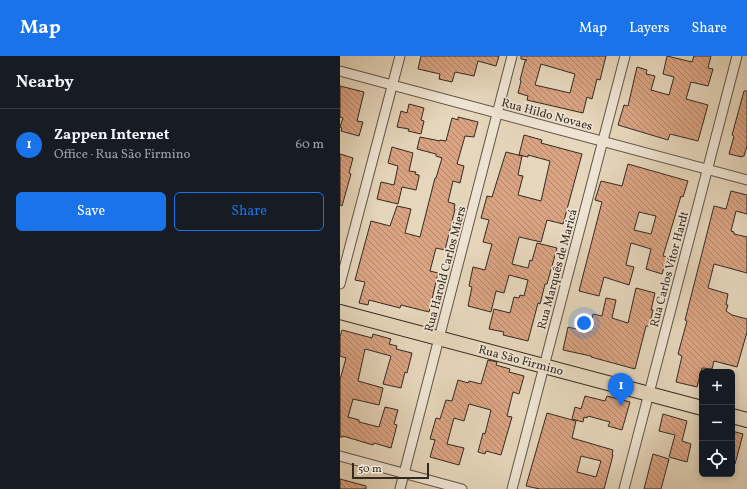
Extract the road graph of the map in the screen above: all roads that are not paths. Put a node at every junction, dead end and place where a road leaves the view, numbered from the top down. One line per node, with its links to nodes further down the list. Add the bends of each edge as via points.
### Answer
1 (400, 56): 6 (street)
2 (512, 56): 7 (street, Rua Harold Carlos Miers)
3 (624, 56): 8 (street, Rua Marquês de Maricá)
4 (737, 56): 9 (street, Rua Carlos Vítor Hardt)
5 (340, 71): 6 (street, Rua Hildo Novaes)
6 (392, 85): 7 (street, Rua Hildo Novaes); 11 (street)
7 (498, 113): 8 (street, Rua Hildo Novaes); 13 (street, Rua Harold Carlos Miers)
8 (602, 141): 9 (street, Rua Hildo Novaes); 14 (street, Rua Marquês de Maricá)
9 (707, 169): 10 (street, Rua Hildo Novaes); 15 (street, Rua Carlos Vítor Hardt)
10 (747, 180)
11 (340, 284)
12 (340, 312): 13 (main road, Rua São Firmino)
13 (439, 338): 14 (main road, Rua São Firmino); 20 (street, Rua Harold Carlos Miers)
14 (544, 366): 15 (main road, Rua São Firmino); 23 (street, Rua Marquês de Maricá)
15 (649, 394): 16 (main road, Rua São Firmino); 24 (street, Rua Carlos Vítor Hardt)
16 (699, 407)
17 (735, 417): 18 (main road)
18 (747, 420)
19 (340, 456): 20 (street)
20 (404, 474): 21 (street, Rua Harold Carlos Miers); 22 (street)
21 (400, 489)
22 (462, 489)
23 (512, 489)
24 (624, 489)

